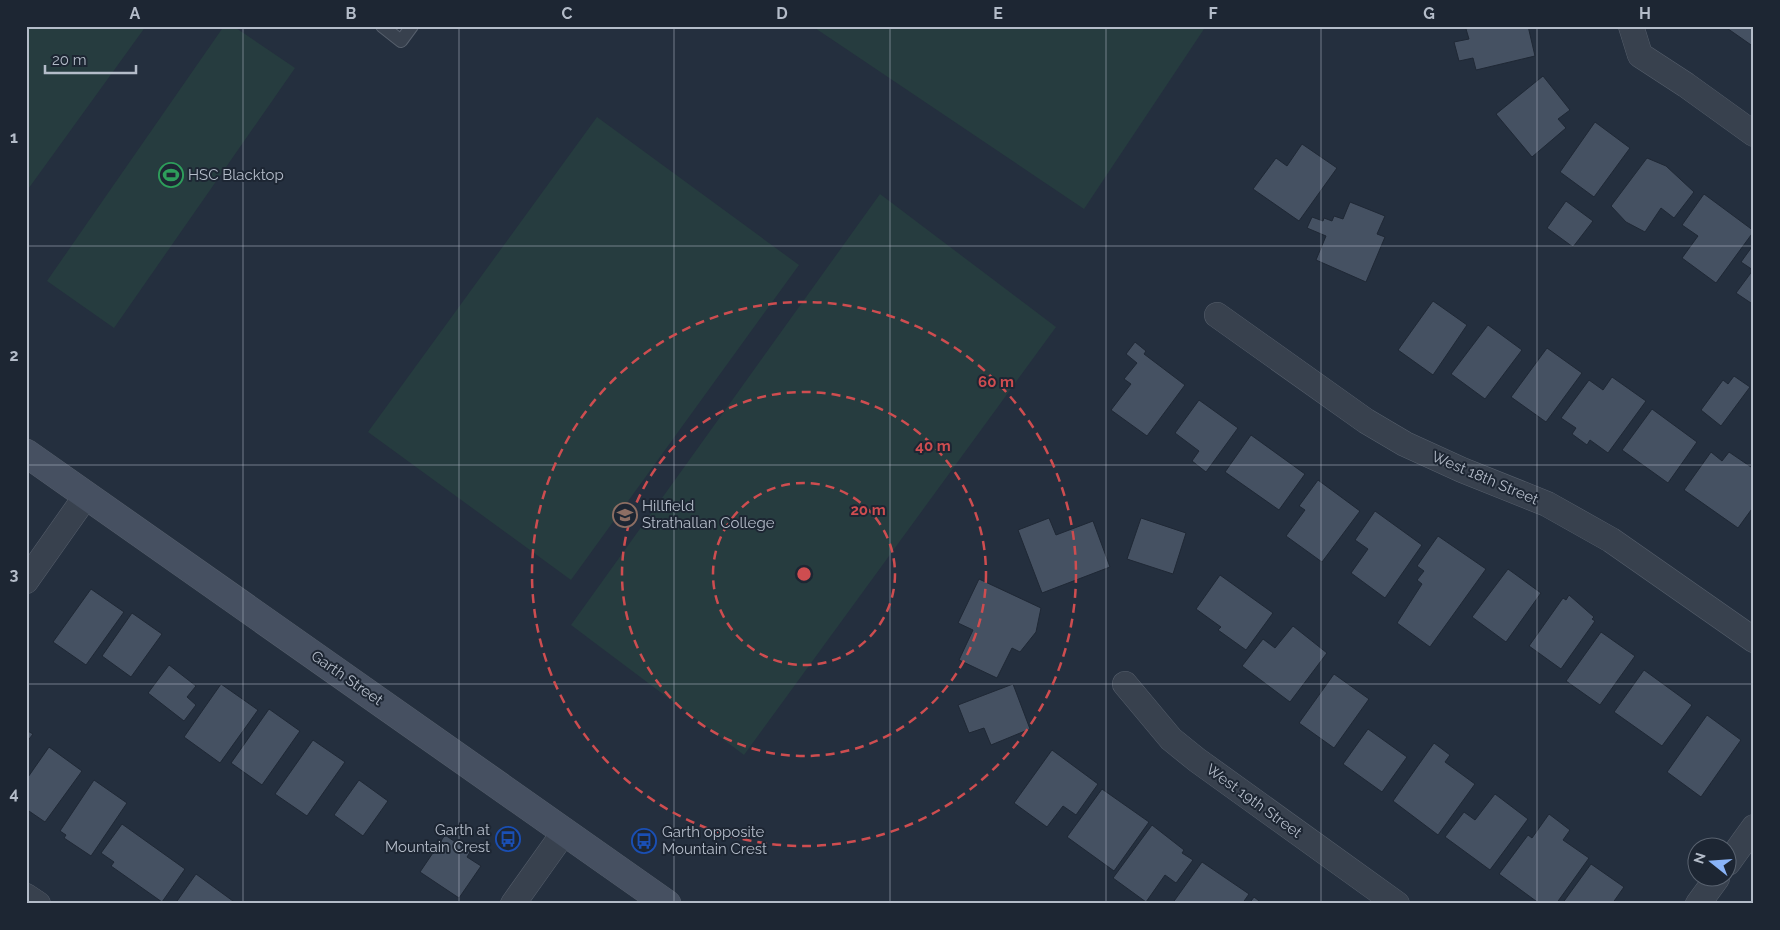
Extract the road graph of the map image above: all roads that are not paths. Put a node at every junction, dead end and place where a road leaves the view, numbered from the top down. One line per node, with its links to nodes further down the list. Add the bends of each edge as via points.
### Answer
1 (382, 26): 2 (lane, via 401,41)
2 (412, 26)
3 (1631, 26): 4 (street, via 1640,55)
4 (1754, 134)
5 (1217, 315): 9 (street, West 18th Street, via 1366,421 1405,444 1546,504 1611,540)
6 (26, 453): 7 (main road, Garth Street)
7 (86, 496): 8 (street); 12 (main road, Garth Street)
8 (26, 581)
9 (1754, 640)
10 (1125, 684): 19 (street, West 19th Street, via 1171,739)
11 (1754, 826): 13 (street)
12 (565, 831): 17 (street); 18 (main road, Garth Street)
13 (1738, 849)
14 (1710, 888): 20 (street)
15 (26, 896): 16 (street)
16 (38, 904)
17 (513, 904)
18 (667, 904)
19 (1397, 904)
20 (1698, 904)

